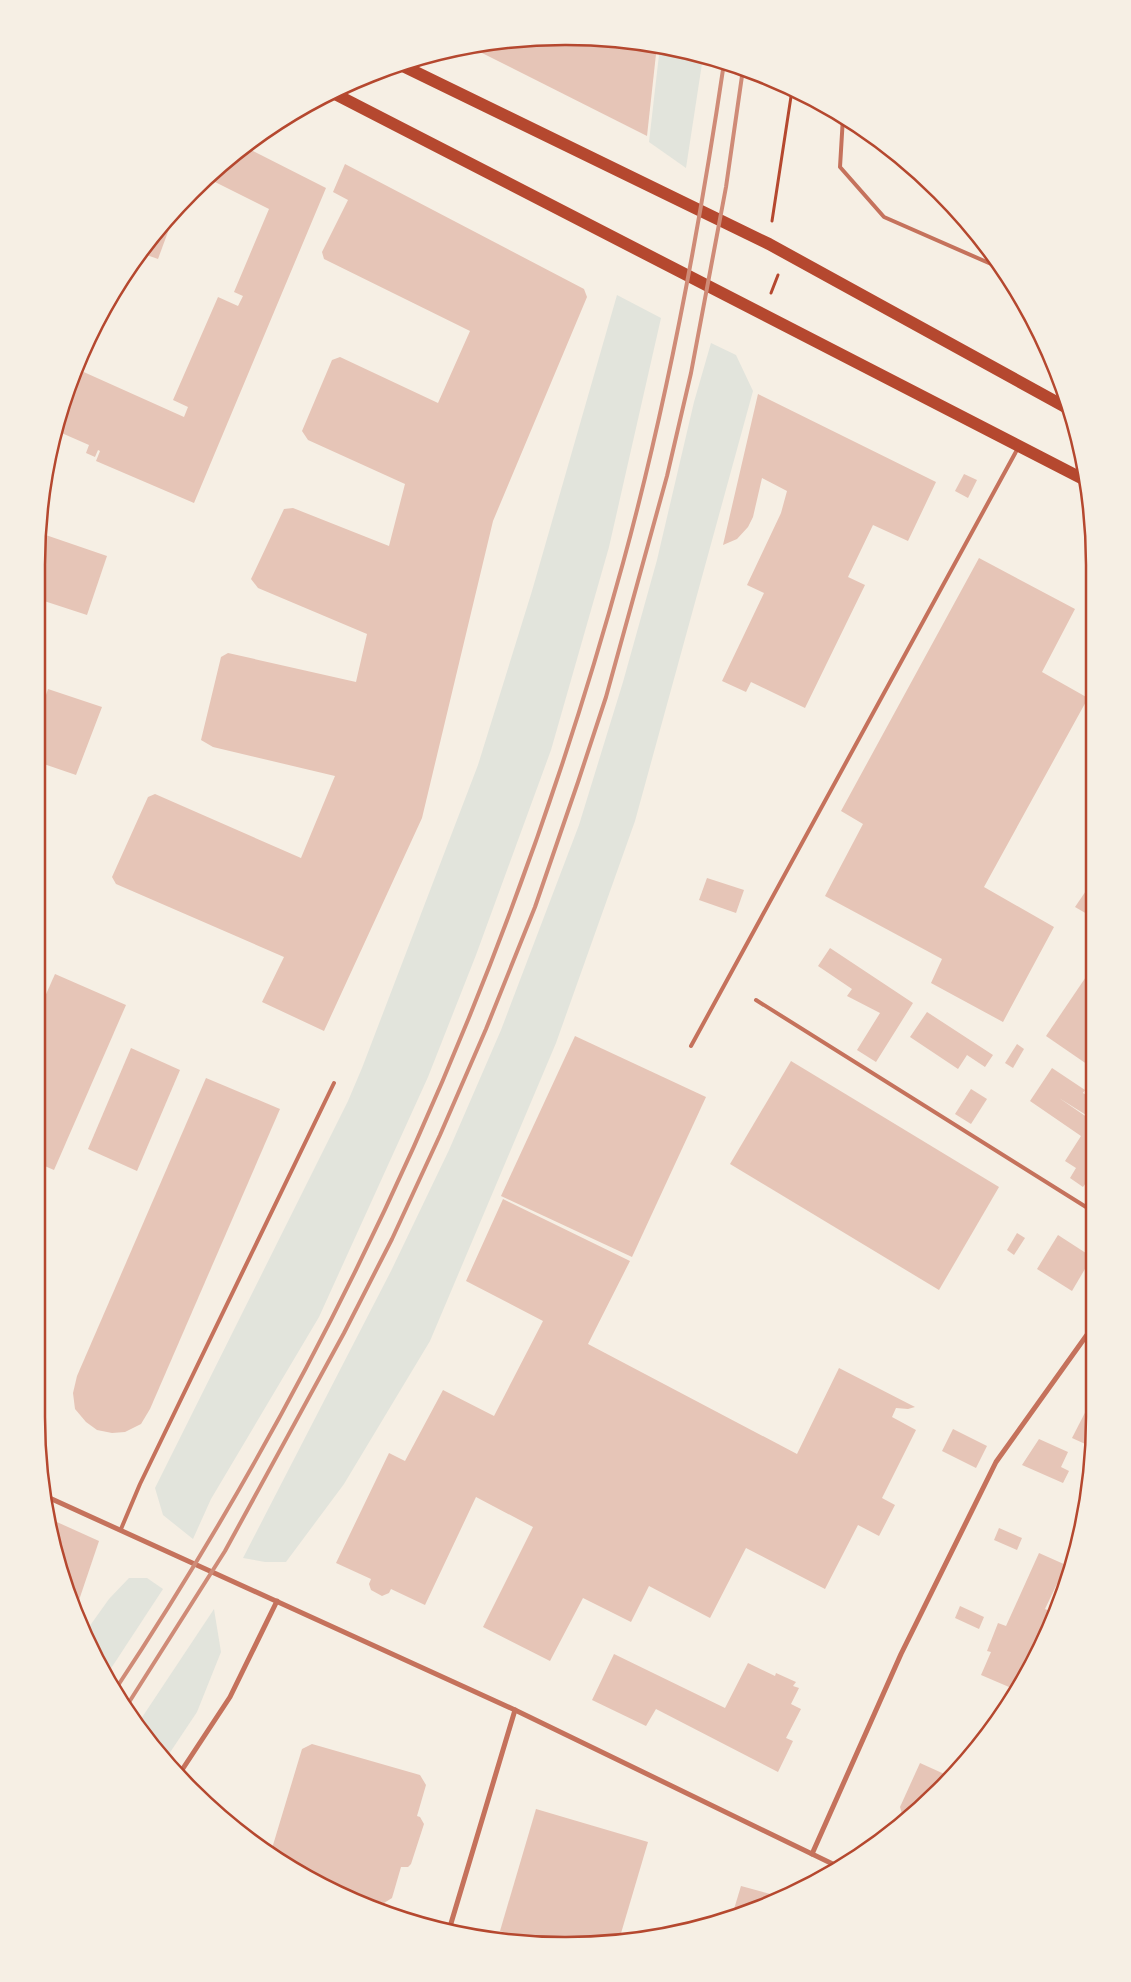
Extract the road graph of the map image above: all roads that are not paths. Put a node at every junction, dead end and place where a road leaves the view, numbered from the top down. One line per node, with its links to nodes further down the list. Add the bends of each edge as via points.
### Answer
1 (411, 69): 5 (main road, via 769,244)
2 (340, 97): 6 (main road)
3 (843, 125): 4 (lane, via 840,167 884,217)
4 (988, 263)
5 (1060, 404)
6 (1019, 446): 7 (main road); 9 (lane)
7 (1078, 476)
8 (756, 1000): 11 (lane)
9 (691, 1046)
10 (334, 1082): 14 (lane)
11 (1086, 1207)
12 (1086, 1336): 18 (street, via 996,1462 901,1654)
13 (52, 1500): 14 (street)
14 (121, 1530): 15 (street)
15 (278, 1601): 16 (street); 17 (street, via 230,1697)
16 (515, 1710): 18 (street); 20 (street)
17 (182, 1769)
18 (812, 1854): 19 (street)
19 (831, 1864)
20 (451, 1924)

